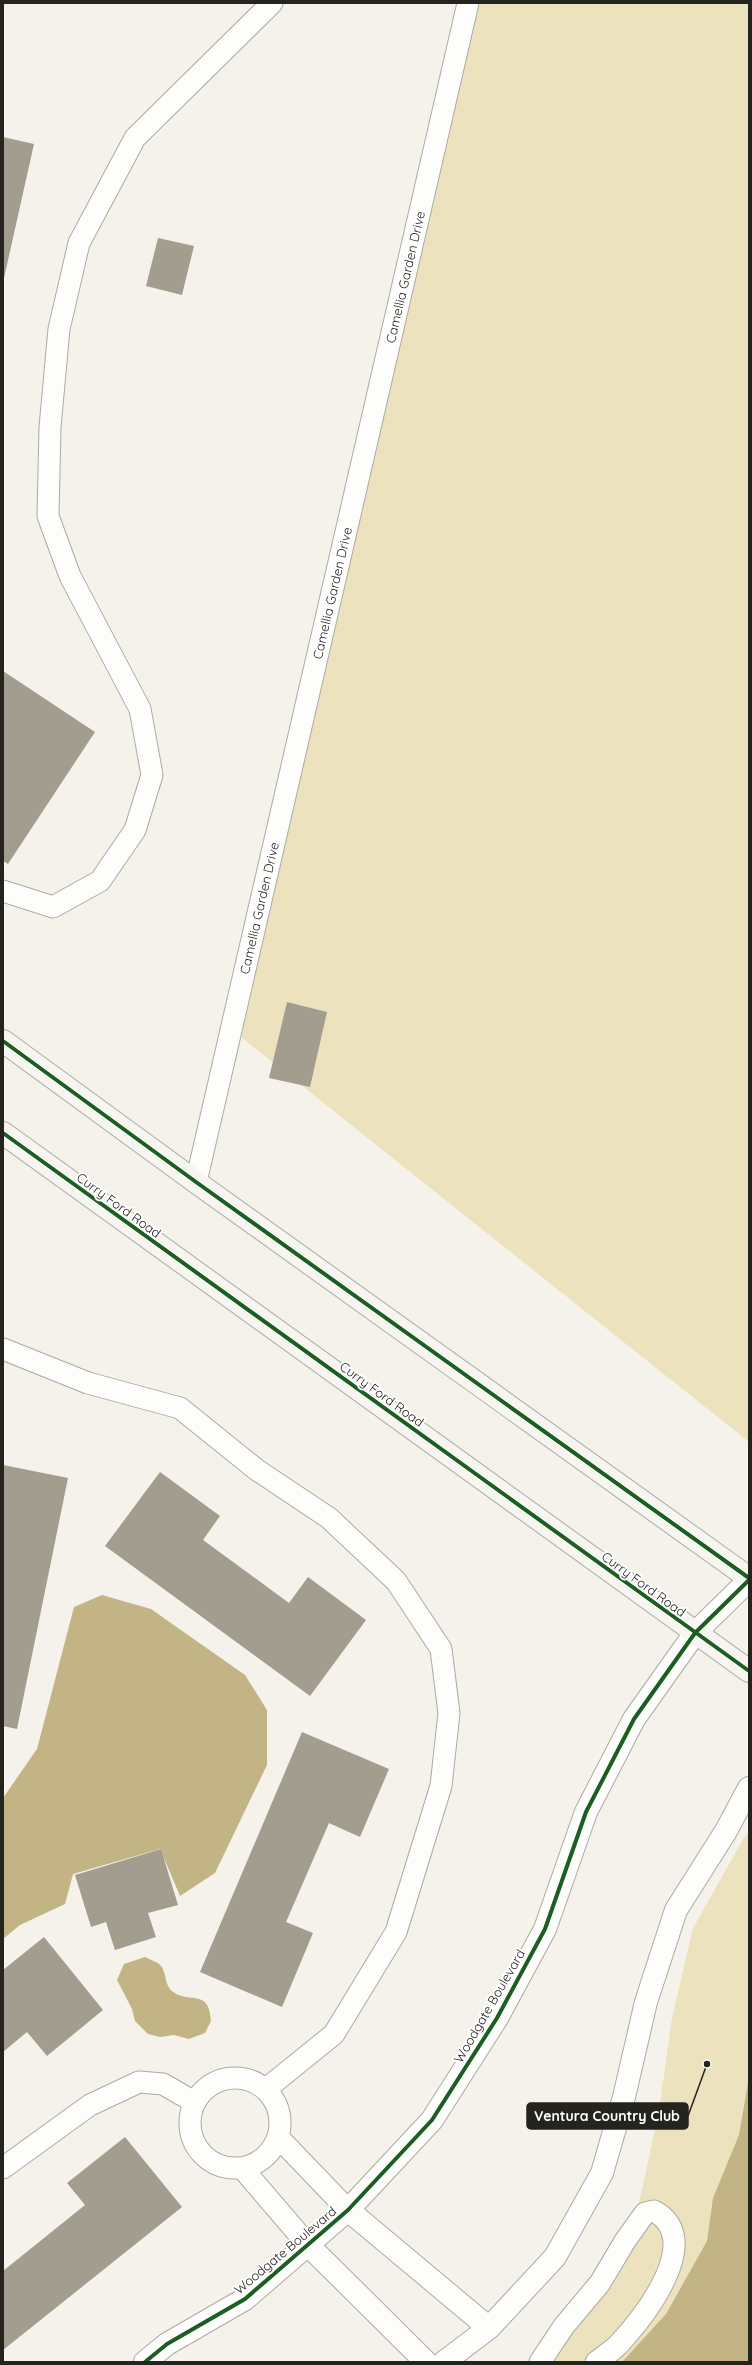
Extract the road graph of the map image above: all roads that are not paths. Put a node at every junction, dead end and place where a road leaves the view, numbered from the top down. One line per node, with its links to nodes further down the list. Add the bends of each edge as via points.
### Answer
1 (272, 3): 3 (lane, via 135,138 79,243 59,329 50,426 48,516 70,576 140,709 152,775 135,830 100,881 53,906)
2 (468, 3): 6 (lane, Camellia Garden Drive)
3 (3, 891)
4 (3, 1041): 6 (main road)
5 (3, 1133): 9 (main road, Curry Ford Road)
6 (196, 1182): 8 (main road)
7 (3, 1349): 12 (lane, via 88,1383 180,1408 257,1470 329,1518 396,1581 441,1649 449,1713 441,1786 396,1932 334,2034)
8 (749, 1579): 9 (street, Woodgate Boulevard)
9 (695, 1633): 10 (main road, Curry Ford Road); 17 (street, Woodgate Boulevard, via 634,1719 586,1812 545,1929 497,2018 432,2120)
10 (749, 1671)
11 (749, 1788): 19 (street, via 726,1831 676,1910 646,2002 624,2097 602,2173 555,2258)
12 (266, 2089): 13 (lane, via 241,2078 227,2078 203,2090); 14 (lane, via 279,2112 281,2124)
13 (194, 2102): 15 (lane, via 163,2084 139,2082 90,2105); 16 (lane, via 190,2115 190,2130 194,2143 202,2155 214,2164)
14 (278, 2137): 16 (lane, via 265,2158); 17 (lane)
15 (3, 2168)
16 (242, 2168): 18 (lane)
17 (348, 2210): 18 (street, Woodgate Boulevard); 19 (street)
18 (308, 2245): 20 (street, Woodgate Boulevard, via 245,2299 167,2344); 21 (street)
19 (489, 2328): 22 (street)
20 (145, 2362)
21 (426, 2362)
22 (444, 2362)
23 (540, 2362): 24 (lane, via 564,2326 600,2283 625,2240 645,2213 654,2211 665,2217 672,2228 674,2259 650,2306 617,2346)
24 (596, 2362)

